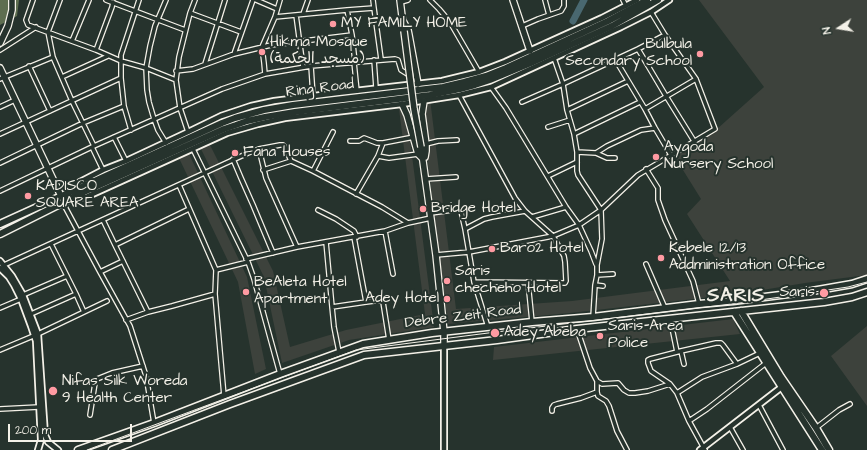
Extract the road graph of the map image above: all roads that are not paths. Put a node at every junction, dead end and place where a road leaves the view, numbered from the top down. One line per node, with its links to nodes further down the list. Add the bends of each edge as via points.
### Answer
1 (12, 0): 49 (main road, via 8,26)
2 (33, 0): 41 (street, via 26,20 28,24)
3 (60, 0): 43 (street)
4 (89, 0): 47 (street)
5 (106, 0): 24 (street)
6 (139, 0): 30 (street)
7 (166, 0): 37 (street)
8 (195, 0): 32 (street)
9 (225, 0): 39 (street)
10 (254, 0): 28 (street); 44 (street)
11 (280, 0): 28 (street)
12 (308, 0): 33 (street)
13 (373, 0): 27 (street)
14 (408, 0): 25 (street)
15 (430, 0): 71 (street, via 450,22)
16 (513, 0): 40 (main road)
17 (545, 0): 35 (street)
18 (564, 0): 35 (street, via 563,10)
19 (623, 0): 26 (street)
20 (636, 0): 26 (street)
21 (647, 0): 146 (main road, Ring Road, via 608,21 486,76 443,87 293,105 248,114 222,123)
22 (658, 0): 149 (main road, Ring Road, via 612,26 490,80 442,93 265,116 247,121)
23 (669, 0): 31 (street, Ring Road)
24 (113, 1): 30 (street); 53 (street)
25 (400, 1): 38 (main road)
26 (626, 6): 54 (street)
27 (374, 8): 29 (street); 59 (street)
28 (277, 9): 36 (street)
29 (347, 10): 33 (street); 46 (street)
30 (135, 12): 37 (street); 62 (street)
31 (651, 12): 45 (street); 58 (street, Ring Road)
32 (190, 13): 39 (street); 42 (street)
33 (303, 14): 34 (street)
34 (296, 15): 36 (street); 48 (street)
35 (549, 15): 40 (street)
36 (275, 17): 50 (street)
37 (158, 20): 42 (street); 68 (street)
38 (403, 21): 73 (main road, bridge); 80 (main road, via 408,30)
39 (217, 23): 44 (street); 64 (street)
40 (522, 26): 54 (main road)
41 (36, 27): 43 (street); 52 (street)
42 (185, 30): 70 (street)
43 (48, 32): 47 (street); 57 (street)
44 (241, 32): 55 (street)
45 (665, 34): 51 (street); 77 (street)
46 (352, 35): 48 (street); 63 (street)
47 (72, 41): 53 (street)
48 (300, 41): 50 (street); 69 (street)
49 (0, 43)
50 (262, 47): 55 (street); 72 (street)
51 (638, 49): 60 (street); 87 (street)
52 (0, 50)
53 (96, 50): 56 (street)
54 (530, 51): 71 (street)
55 (234, 54): 64 (street)
56 (108, 56): 62 (street); 74 (street)
57 (53, 57): 65 (street); 74 (street)
58 (554, 58): 81 (street); 82 (street, Ring Road)
59 (381, 59): 61 (street); 73 (street, via 395,58 401,70)
60 (615, 59): 79 (street); 81 (street)
61 (374, 60): 63 (street); 83 (street)
62 (121, 61): 68 (street); 76 (street)
63 (354, 62): 66 (street); 84 (street)
64 (205, 64): 70 (street)
65 (29, 66): 75 (street); 99 (street)
66 (311, 66): 69 (street); 86 (street)
67 (0, 68): 75 (main road)
68 (146, 68): 78 (street); 100 (street, via 147,90)
69 (303, 68): 72 (street)
70 (176, 71): 78 (street)
71 (479, 72): 80 (street)
72 (265, 74): 96 (street, via 222,89)
73 (409, 75): 119 (main road, bridge, via 414,109)
74 (62, 77): 89 (street)
75 (2, 78): 88 (main road)
76 (121, 78): 89 (street); 94 (street)
77 (696, 79): 87 (street); 115 (street, via 715,129)
78 (176, 80): 96 (street)
79 (628, 82): 92 (street); 98 (street)
80 (418, 84): 83 (street)
81 (563, 84): 91 (street); 98 (street)
82 (491, 87): 85 (street, Ring Road); 141 (street)
83 (376, 88): 84 (street)
84 (357, 91): 86 (street)
85 (459, 95): 90 (street, Ring Road); 155 (street, via 516,198)
86 (313, 96): 107 (street, via 251,106 221,116)
87 (666, 96): 97 (street); 115 (street)
88 (15, 100): 95 (street); 102 (main road)
89 (72, 100): 99 (street); 103 (street)
90 (424, 101): 93 (street, Ring Road); 119 (main road)
91 (522, 102)
92 (640, 102): 97 (street); 110 (street)
93 (402, 104): 112 (main road); 121 (street, Ring Road, via 272,120 232,131)
94 (124, 106): 103 (street); 106 (street)
95 (0, 107)
96 (180, 108): 100 (street); 107 (street)
97 (645, 109): 105 (street)
98 (567, 110): 101 (street)
99 (50, 111): 102 (street)
100 (154, 120): 106 (street); 116 (street)
101 (570, 120): 104 (street); 110 (street)
102 (26, 122): 109 (street); 118 (main road)
103 (83, 123): 118 (street); 120 (street)
104 (548, 127)
105 (655, 128): 124 (street, via 642,130); 126 (street)
106 (131, 130): 111 (street)
107 (188, 132): 116 (street)
108 (333, 132): 139 (street)
109 (0, 134)
110 (574, 134): 123 (street)
111 (114, 137): 120 (street); 130 (street)
112 (414, 137): 117 (street); 125 (main road)
113 (350, 140): 117 (street, via 354,142 364,138)
114 (457, 140): 119 (street)
115 (694, 141): 126 (street)
116 (166, 142): 130 (street)
117 (383, 143): 127 (street)
118 (36, 145): 134 (street); 135 (main road)
119 (424, 146): 132 (main road)
120 (93, 147): 135 (street); 136 (street)
121 (193, 149): 140 (street); 149 (street, Ring Road, via 86,197)
122 (259, 149): 129 (street); 131 (street, via 283,146); 137 (street)
123 (576, 152): 124 (street); 133 (street)
124 (596, 153): 128 (street, via 607,158)
125 (418, 154): 127 (street, via 389,158); 132 (main road)
126 (671, 154): 138 (street)
127 (378, 156): 147 (street)
128 (615, 158)
129 (234, 159): 140 (street); 173 (street)
130 (126, 161): 136 (street)
131 (291, 161): 137 (street); 139 (street)
132 (424, 161): 143 (main road)
133 (577, 162): 141 (street); 154 (street, via 578,175)
134 (0, 163)
135 (47, 168): 145 (street); 148 (main road)
136 (103, 170): 146 (street, via 76,184)
137 (263, 170): 171 (street)
138 (646, 170): 154 (street); 198 (street, via 658,188 658,200 665,220 693,281)
139 (313, 171): 147 (street)
140 (205, 173): 144 (street); 175 (street)
141 (548, 176): 151 (street)
142 (456, 177): 143 (street)
143 (426, 179): 156 (main road)
144 (179, 185): 152 (street); 158 (street)
145 (0, 191)
146 (70, 192): 148 (main road, Ring Road)
147 (356, 194): 159 (street)
148 (61, 196): 160 (main road, Ring Road)
149 (73, 198): 150 (main road, Ring Road)
150 (63, 203): 163 (street); 165 (main road, Ring Road)
151 (566, 207): 157 (street); 161 (street)
152 (189, 209): 170 (street); 181 (street)
153 (318, 210): 167 (street, via 354,231)
154 (601, 210): 161 (street); 179 (street, via 602,239)
155 (526, 211): 157 (street); 162 (street, via 484,219)
156 (431, 215): 159 (street); 162 (street, via 460,209); 174 (main road)
157 (532, 217): 166 (street)
158 (103, 220): 163 (street); 170 (street)
159 (408, 223): 164 (street)
160 (0, 224)
161 (578, 225): 166 (street); 179 (street)
162 (465, 229): 172 (street)
163 (78, 231): 169 (street); 182 (street)
164 (385, 231): 167 (street); 183 (street)
165 (0, 234)
166 (553, 236): 172 (street); 189 (street, via 564,256 566,282)
167 (356, 237): 168 (street); 197 (street)
168 (326, 242): 171 (street); 199 (street)
169 (51, 244): 180 (street); 186 (street)
170 (115, 244): 177 (street)
171 (297, 247): 173 (street)
172 (469, 252): 174 (street); 188 (street)
173 (273, 253): 175 (street)
174 (436, 255): 213 (main road)
175 (247, 260): 181 (street); 227 (street)
176 (0, 261): 180 (street)
177 (123, 261): 182 (street); 204 (street)
178 (646, 264): 201 (street)
179 (597, 265): 185 (street)
180 (2, 267): 195 (street)
181 (216, 270): 194 (street)
182 (100, 272): 209 (street)
183 (393, 274)
184 (613, 274): 185 (street)
185 (597, 275): 190 (street)
186 (68, 276): 193 (street); 195 (street)
187 (867, 279): 198 (main road, Debre Zeit Road, via 812,291)
188 (474, 282): 189 (street); 211 (street)
189 (528, 282): 210 (street)
190 (595, 285): 191 (street); 207 (street)
191 (603, 286)
192 (867, 292): 202 (main road, Debre Zeit Road, via 839,300)
193 (76, 294): 203 (street); 206 (street)
194 (215, 294): 204 (street); 233 (street)
195 (22, 297): 200 (street); 206 (street); 215 (street)
196 (107, 301): 203 (street)
197 (366, 302): 199 (street); 216 (street, via 382,300)
198 (699, 304): 201 (main road, Debre Zeit Road)
199 (332, 307): 220 (street)
200 (0, 308)
201 (665, 308): 207 (main road, Debre Zeit Road)
202 (741, 311): 205 (main road, Debre Zeit Road); 230 (main road)
203 (84, 312): 215 (street)
204 (148, 312): 209 (street)
205 (734, 312): 208 (main road, Debre Zeit Road); 222 (main road)
206 (31, 314): 215 (street)
207 (593, 317): 210 (main road, Debre Zeit Road)
208 (670, 318): 212 (main road, Debre Zeit Road); 221 (street)
209 (126, 320): 226 (street)
210 (532, 322): 211 (main road, Debre Zeit Road)
211 (488, 328): 213 (main road, Debre Zeit Road)
212 (577, 329): 217 (main road, Debre Zeit Road); 228 (street)
213 (444, 332): 214 (main road, Debre Zeit Road); 217 (main road)
214 (432, 333): 216 (main road, Debre Zeit Road); 218 (main road)
215 (36, 334): 219 (street); 234 (street)
216 (389, 340): 220 (main road, Debre Zeit Road, via 363,344)
217 (444, 346): 218 (main road, Debre Zeit Road); 251 (street)
218 (433, 347): 245 (main road, Debre Zeit Road, via 360,356 230,404)
219 (0, 350)
220 (339, 352): 227 (main road, Debre Zeit Road)
221 (679, 352): 224 (street); 225 (street, via 721,343); 229 (street, via 648,360 651,371)
222 (760, 353): 223 (main road); 225 (street)
223 (766, 363): 230 (main road); 241 (street)
224 (684, 364)
225 (737, 364): 232 (street, via 702,378)
226 (143, 366): 240 (street, via 97,379); 242 (street)
227 (280, 374): 233 (main road, Debre Zeit Road)
228 (597, 381): 229 (street, via 604,384 618,383 629,393 648,391); 231 (street)
229 (670, 384): 232 (street)
230 (784, 385): 236 (street); 244 (main road); 255 (main road)
231 (597, 392): 239 (street, via 554,405); 252 (street, via 609,406 617,431)
232 (677, 393): 241 (street)
233 (224, 396): 242 (main road, Debre Zeit Road)
234 (41, 400): 237 (street); 248 (street, via 45,435 48,442)
235 (850, 404): 244 (street)
236 (759, 405): 243 (street); 254 (street)
237 (39, 406): 238 (street); 247 (street, via 41,440)
238 (0, 409)
239 (552, 411)
240 (90, 415)
241 (689, 421): 246 (street)
242 (154, 423): 249 (main road, Debre Zeit Road)
243 (730, 427): 246 (street); 253 (street)
244 (816, 428): 256 (main road)
245 (128, 447): 250 (main road, Debre Zeit Road)
246 (703, 449)
247 (38, 450)
248 (58, 450)
249 (78, 450)
250 (112, 450)
251 (444, 450)
252 (627, 450)
253 (743, 450)
254 (783, 450)
255 (822, 450)
256 (829, 450)

